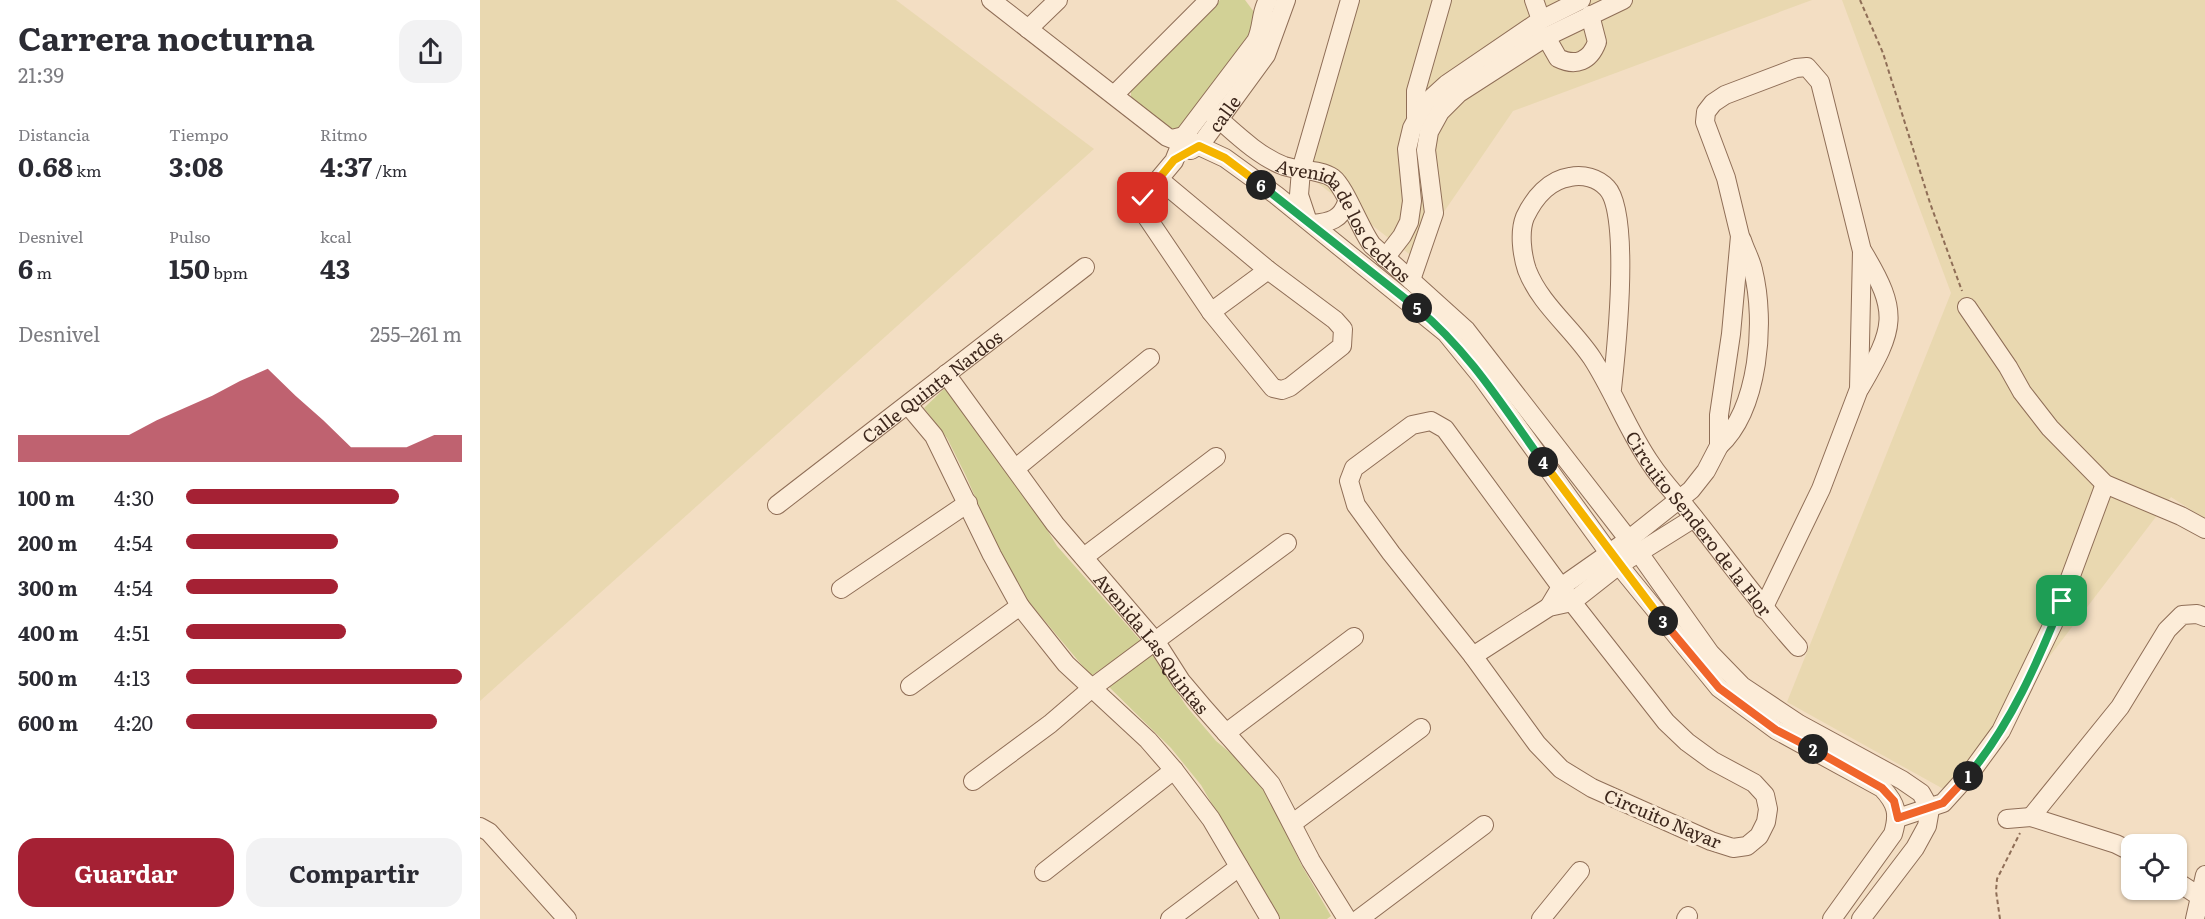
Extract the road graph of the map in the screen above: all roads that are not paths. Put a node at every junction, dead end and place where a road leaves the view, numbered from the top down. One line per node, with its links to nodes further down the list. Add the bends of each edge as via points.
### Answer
1 (991, 0): 11 (street, Avenida de los Cedros)
2 (1058, 0): 11 (street)
3 (1209, 0): 12 (street)
4 (1350, 0): 16 (street)
5 (1442, 0): 14 (street, via 1416,91)
6 (1534, 0): 10 (street)
7 (1623, 0): 9 (street)
8 (1272, 7): 13 (street, calle, via 1266,55)
9 (1586, 7): 10 (street); 10 (street, via 1597,42 1587,59 1577,63 1558,58)
10 (1544, 28): 14 (street, via 1447,84); 18 (street, via 1440,112 1429,132 1426,150)
11 (1028, 29): 12 (street, Avenida de los Cedros)
12 (1113, 94): 15 (street, Avenida de los Cedros, via 1167,137)
13 (1213, 113): 15 (street, calle); 16 (street, Avenida de los Cedros, via 1258,150 1282,165)
14 (1416, 118): 19 (street, via 1407,149)
15 (1192, 141): 17 (street, calle); 21 (street, Avenida de los Cedros, via 1225,158)
16 (1301, 170): 20 (street, Avenida de los Cedros, via 1333,178); 21 (street, via 1299,195)
17 (1160, 180): 26 (street); 29 (street, calle, via 1143,198 1142,210)
18 (1433, 199): 19 (street); 27 (street, via 1432,222)
19 (1412, 201): 24 (street, via 1409,222)
20 (1347, 202): 21 (street, via 1340,217 1333,221); 24 (street, Avenida de los Cedros, via 1362,230)
21 (1310, 222): 27 (street, Avenida de los Cedros)
22 (1740, 236): 23 (street, via 1726,178 1705,122 1706,112 1725,95 1807,67 1820,81); 35 (street, via 1719,415); 35 (street, via 1753,270 1760,333 1746,403 1731,435)
23 (1862, 251): 33 (street); 33 (street, via 1881,282 1890,313 1883,346)
24 (1385, 258): 27 (street, Avenida de los Cedros)
25 (1085, 267): 31 (street, Calle Quinta Nardos)
26 (1268, 270): 29 (street); 29 (street, calle, via 1343,329 1342,346 1290,387 1282,390 1268,384)
27 (1399, 278): 45 (street, Avenida de los Cedros, via 1466,330); 47 (street, Avenida de los Cedros, via 1463,352)
28 (1967, 307): 38 (street, via 2050,428)
29 (1211, 312)
30 (1150, 358): 37 (street)
31 (946, 374): 34 (street, Calle Quinta Nardos); 37 (street, Avenida Las Quintas)
32 (1612, 389): 32 (street, Circuito Sendero de la Flor, via 1620,245 1616,210 1609,189 1579,175 1553,182 1533,201 1524,220 1522,246 1527,271 1544,299); 39 (street, Circuito Sendero de la Flor, via 1650,464)
33 (1859, 389): 51 (street, via 1821,489)
34 (908, 405): 40 (street, via 934,436); 41 (street, Calle Quinta Nardos)
35 (1719, 446): 39 (street, via 1706,471)
36 (1216, 457): 46 (street)
37 (1016, 468): 46 (street, Avenida Las Quintas, via 1055,524)
38 (2105, 484): 43 (street); 63 (street, via 2053,624 2013,710 1961,785 1943,803)
39 (1679, 501): 42 (street, Circuito Sendero de la Flor); 45 (street)
40 (968, 503): 48 (street); 50 (street)
41 (777, 505)
42 (1694, 518): 45 (street); 51 (street, Circuito Sendero de la Flor)
43 (2205, 529)
44 (1287, 543): 54 (street)
45 (1633, 547): 47 (street); 63 (street, Avenida de los Cedros, via 1710,653 1742,686 1799,724 1902,780 1920,793)
46 (1084, 557): 54 (street, Avenida Las Quintas)
47 (1614, 559): 49 (street); 65 (street, Avenida de los Cedros, via 1719,688 1776,730 1882,788 1894,801)
48 (841, 589)
49 (1566, 594): 56 (street); 56 (street, Circuito Nayar, via 1439,424 1431,421 1412,425 1354,468 1348,481 1356,505 1390,553); 56 (street, Circuito Nayar, via 1666,722 1686,742 1754,783 1765,795 1766,822 1759,836 1747,846 1733,848 1711,841 1592,788 1562,769 1537,744)
50 (1020, 606): 57 (street); 58 (street, via 1066,664)
51 (1763, 609): 55 (street, Circuito Sendero de la Flor)
52 (2205, 617): 64 (street, via 2182,615 2167,630 2120,707)
53 (1354, 637): 60 (street)
54 (1156, 642): 58 (street); 60 (street, Avenida Las Quintas, via 1181,681)
55 (1798, 647)
56 (1473, 656)
57 (910, 686)
58 (1092, 688): 61 (street); 62 (street)
59 (1421, 728): 67 (street)
60 (1226, 732): 67 (street, Avenida Las Quintas, via 1271,784)
61 (1174, 770): 71 (street, via 1211,819); 73 (street)
62 (973, 781)
63 (1930, 809): 65 (street); 84 (street, via 1927,826 1915,848)
64 (2031, 817): 66 (street); 70 (street)
65 (1898, 818): 83 (street, via 1893,834)
66 (2007, 819)
67 (1293, 824): 80 (street, Avenida Las Quintas)
68 (1484, 825): 81 (street)
69 (480, 827): 77 (street, via 489,832)
70 (2121, 846)
71 (1239, 867): 78 (street); 79 (street)
72 (1580, 871): 82 (street)
73 (1044, 872)
74 (2205, 875): 76 (street)
75 (2187, 889): 76 (street)
76 (2202, 899): 85 (street)
77 (567, 919)
78 (1170, 919)
79 (1270, 919)
80 (1347, 919)
81 (1359, 919)
82 (1541, 919)
83 (1832, 919)
84 (1861, 919)
85 (2195, 919)

